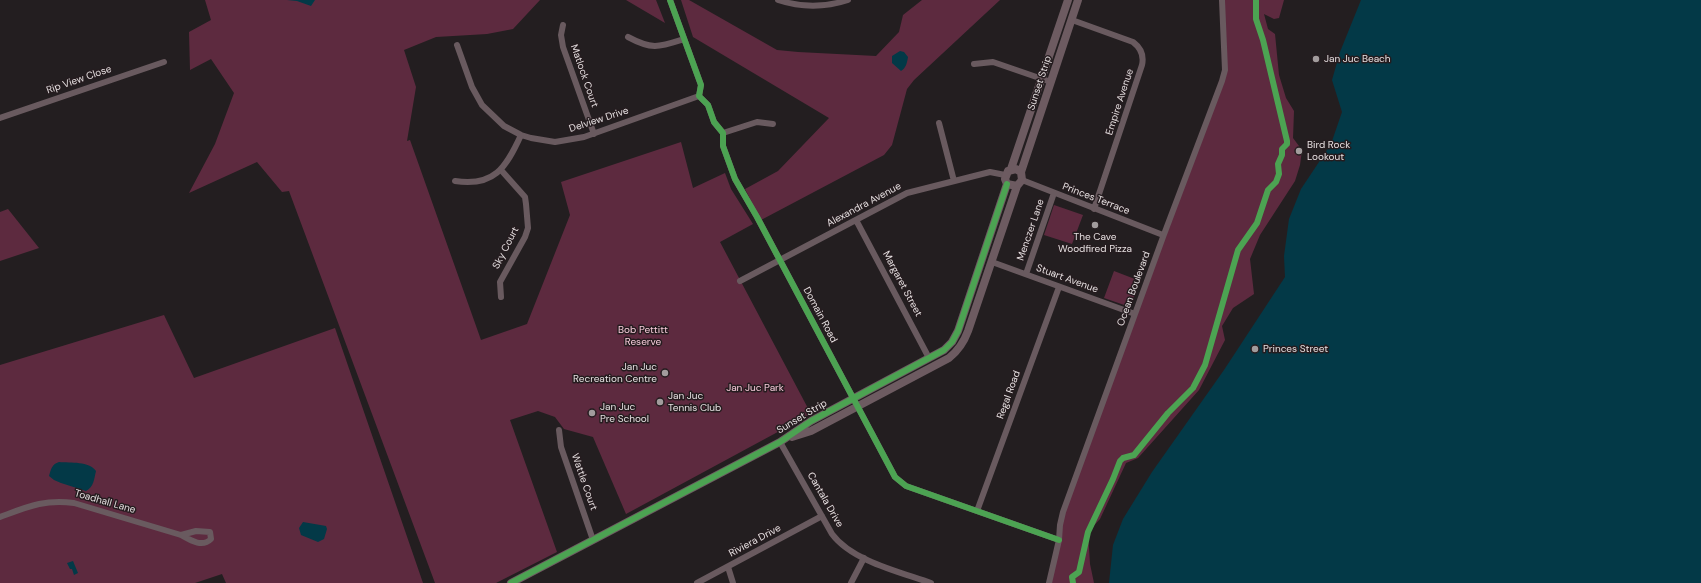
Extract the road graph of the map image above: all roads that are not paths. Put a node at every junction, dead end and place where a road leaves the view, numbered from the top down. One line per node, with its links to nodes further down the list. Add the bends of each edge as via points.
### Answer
1 (670, 0): 10 (street)
2 (778, 0): 3 (street, via 815,6)
3 (848, 0)
4 (1068, 0): 14 (street, Sunset Strip)
5 (1078, 0): 7 (street, Sunset Strip)
6 (1222, 0): 32 (street, Ocean Boulevard, via 1224,75)
7 (1072, 20): 15 (street, Sunset Strip); 30 (street, Empire Avenue, via 1133,42 1142,56 1142,65)
8 (563, 25): 20 (street, Matlock Court, via 563,47)
9 (628, 36): 10 (street, via 641,44 654,46)
10 (684, 39): 16 (street, via 701,86)
11 (457, 45): 22 (street, Delview Drive, via 472,87 482,105 496,119)
12 (164, 62): 17 (street, Rip View Close)
13 (974, 64): 14 (street, via 993,62)
14 (1042, 79): 15 (street); 24 (street, Sunset Strip)
15 (1051, 82): 25 (street, Sunset Strip)
16 (699, 96): 20 (street, Delview Drive); 21 (street, Domain Road, via 708,105 714,122)
17 (0, 118)
18 (939, 123): 27 (street)
19 (773, 124): 21 (street, via 757,122)
20 (594, 134): 22 (street, Delview Drive, via 575,140 555,142)
21 (723, 134): 33 (street, Domain Road, via 723,146 735,179)
22 (521, 135): 23 (street)
23 (501, 170): 26 (street, via 481,182); 38 (street, Sky Court, via 525,197 528,228 500,282)
24 (1008, 172): 25 (street, via 1016,169); 27 (street, Alexandra Avenue, via 990,172); 28 (street)
25 (1020, 179): 28 (street); 29 (street, Princes Terrace); 34 (street, Sunset Strip)
26 (455, 181)
27 (954, 181): 31 (street, Alexandra Avenue, via 907,193)
28 (1007, 184): 40 (street, Sunset Strip, via 955,337 949,346)
29 (1054, 193): 30 (street, Princes Terrace); 35 (street, Menczer Lane)
30 (1094, 209): 32 (street, Princes Terrace)
31 (856, 220): 33 (street, Alexandra Avenue); 40 (street, Margaret Street)
32 (1164, 235): 39 (street, Ocean Boulevard)
33 (780, 261): 36 (street, Alexandra Avenue); 41 (street, Domain Road)
34 (992, 262): 35 (street, Stuart Avenue); 42 (street, Sunset Strip, via 965,340 958,351)
35 (1026, 274): 37 (street, Stuart Avenue)
36 (740, 281)
37 (1059, 287): 39 (street, Stuart Avenue); 45 (street, Regal Road)
38 (501, 297)
39 (1135, 314): 50 (street, Ocean Boulevard, via 1063,512)
40 (929, 358): 41 (street, Sunset Strip)
41 (853, 398): 42 (street, Domain Road); 44 (street, Sunset Strip)
42 (858, 407): 44 (street, Sunset Strip, via 811,431); 45 (street, Domain Road, via 898,480 906,486)
43 (559, 430): 49 (street, Wattle Court, via 561,447)
44 (780, 442): 46 (street, Cantala Drive); 49 (street, Sunset Strip)
45 (977, 511): 50 (street, Domain Road)
46 (822, 516): 51 (street, Cantala Drive, via 838,542); 52 (street, Riviera Drive)
47 (0, 517): 48 (street, Toadhall Lane, via 42,502 58,501 74,503)
48 (181, 535)
49 (593, 540): 53 (street, Sunset Strip)
50 (1059, 540): 58 (street, Ocean Boulevard)
51 (864, 558): 56 (street); 57 (street, Cantala Drive)
52 (728, 567): 54 (street, Riviera Drive); 55 (street)
53 (511, 583)
54 (698, 583)
55 (733, 583)
56 (851, 583)
57 (931, 583)
58 (1049, 583)

